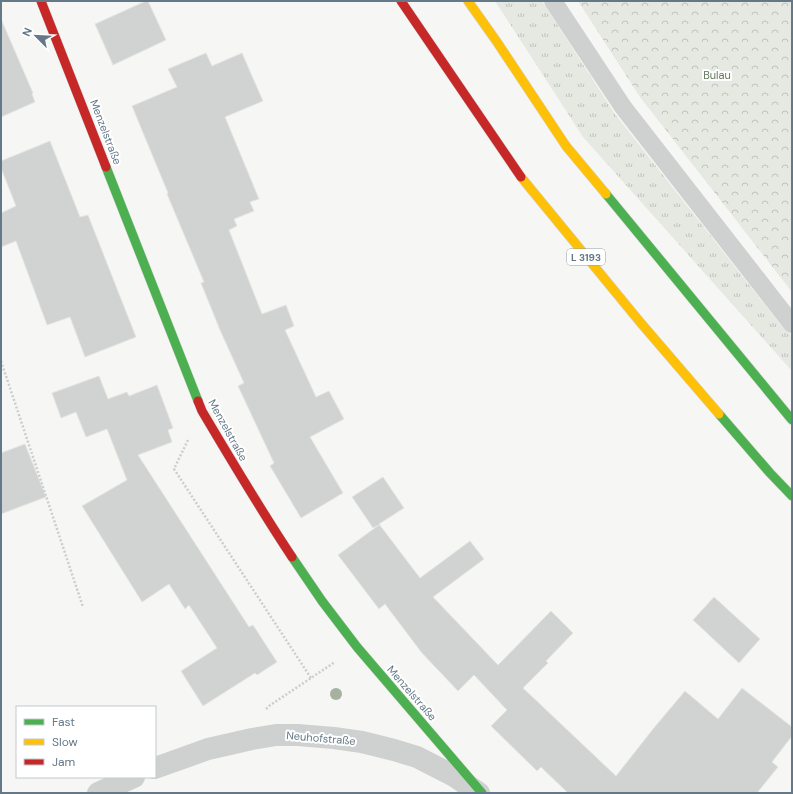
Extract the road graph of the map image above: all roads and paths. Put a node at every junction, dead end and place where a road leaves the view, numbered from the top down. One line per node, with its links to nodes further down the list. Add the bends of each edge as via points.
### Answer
1 (41, 1): 7 (main road, Menzelstraße)
2 (401, 1): 9 (main road, L 3193, via 522,180 640,322)
3 (468, 1): 8 (main road, via 566,146)
4 (553, 1): 5 (lane, via 623,107)
5 (792, 324)
6 (1, 361): 10 (path)
7 (202, 411): 11 (main road, Menzelstraße, via 276,533); 12 (path, via 174,469)
8 (792, 420)
9 (792, 496)
10 (83, 607)
11 (357, 647): 12 (path); 17 (main road, Menzelstraße)
12 (311, 678): 13 (path)
13 (264, 711)
14 (156, 768): 17 (street, Neuhofstraße, via 232,743 276,735 298,735 368,743 417,757)
15 (132, 778): 16 (street)
16 (98, 793)
17 (481, 793)

